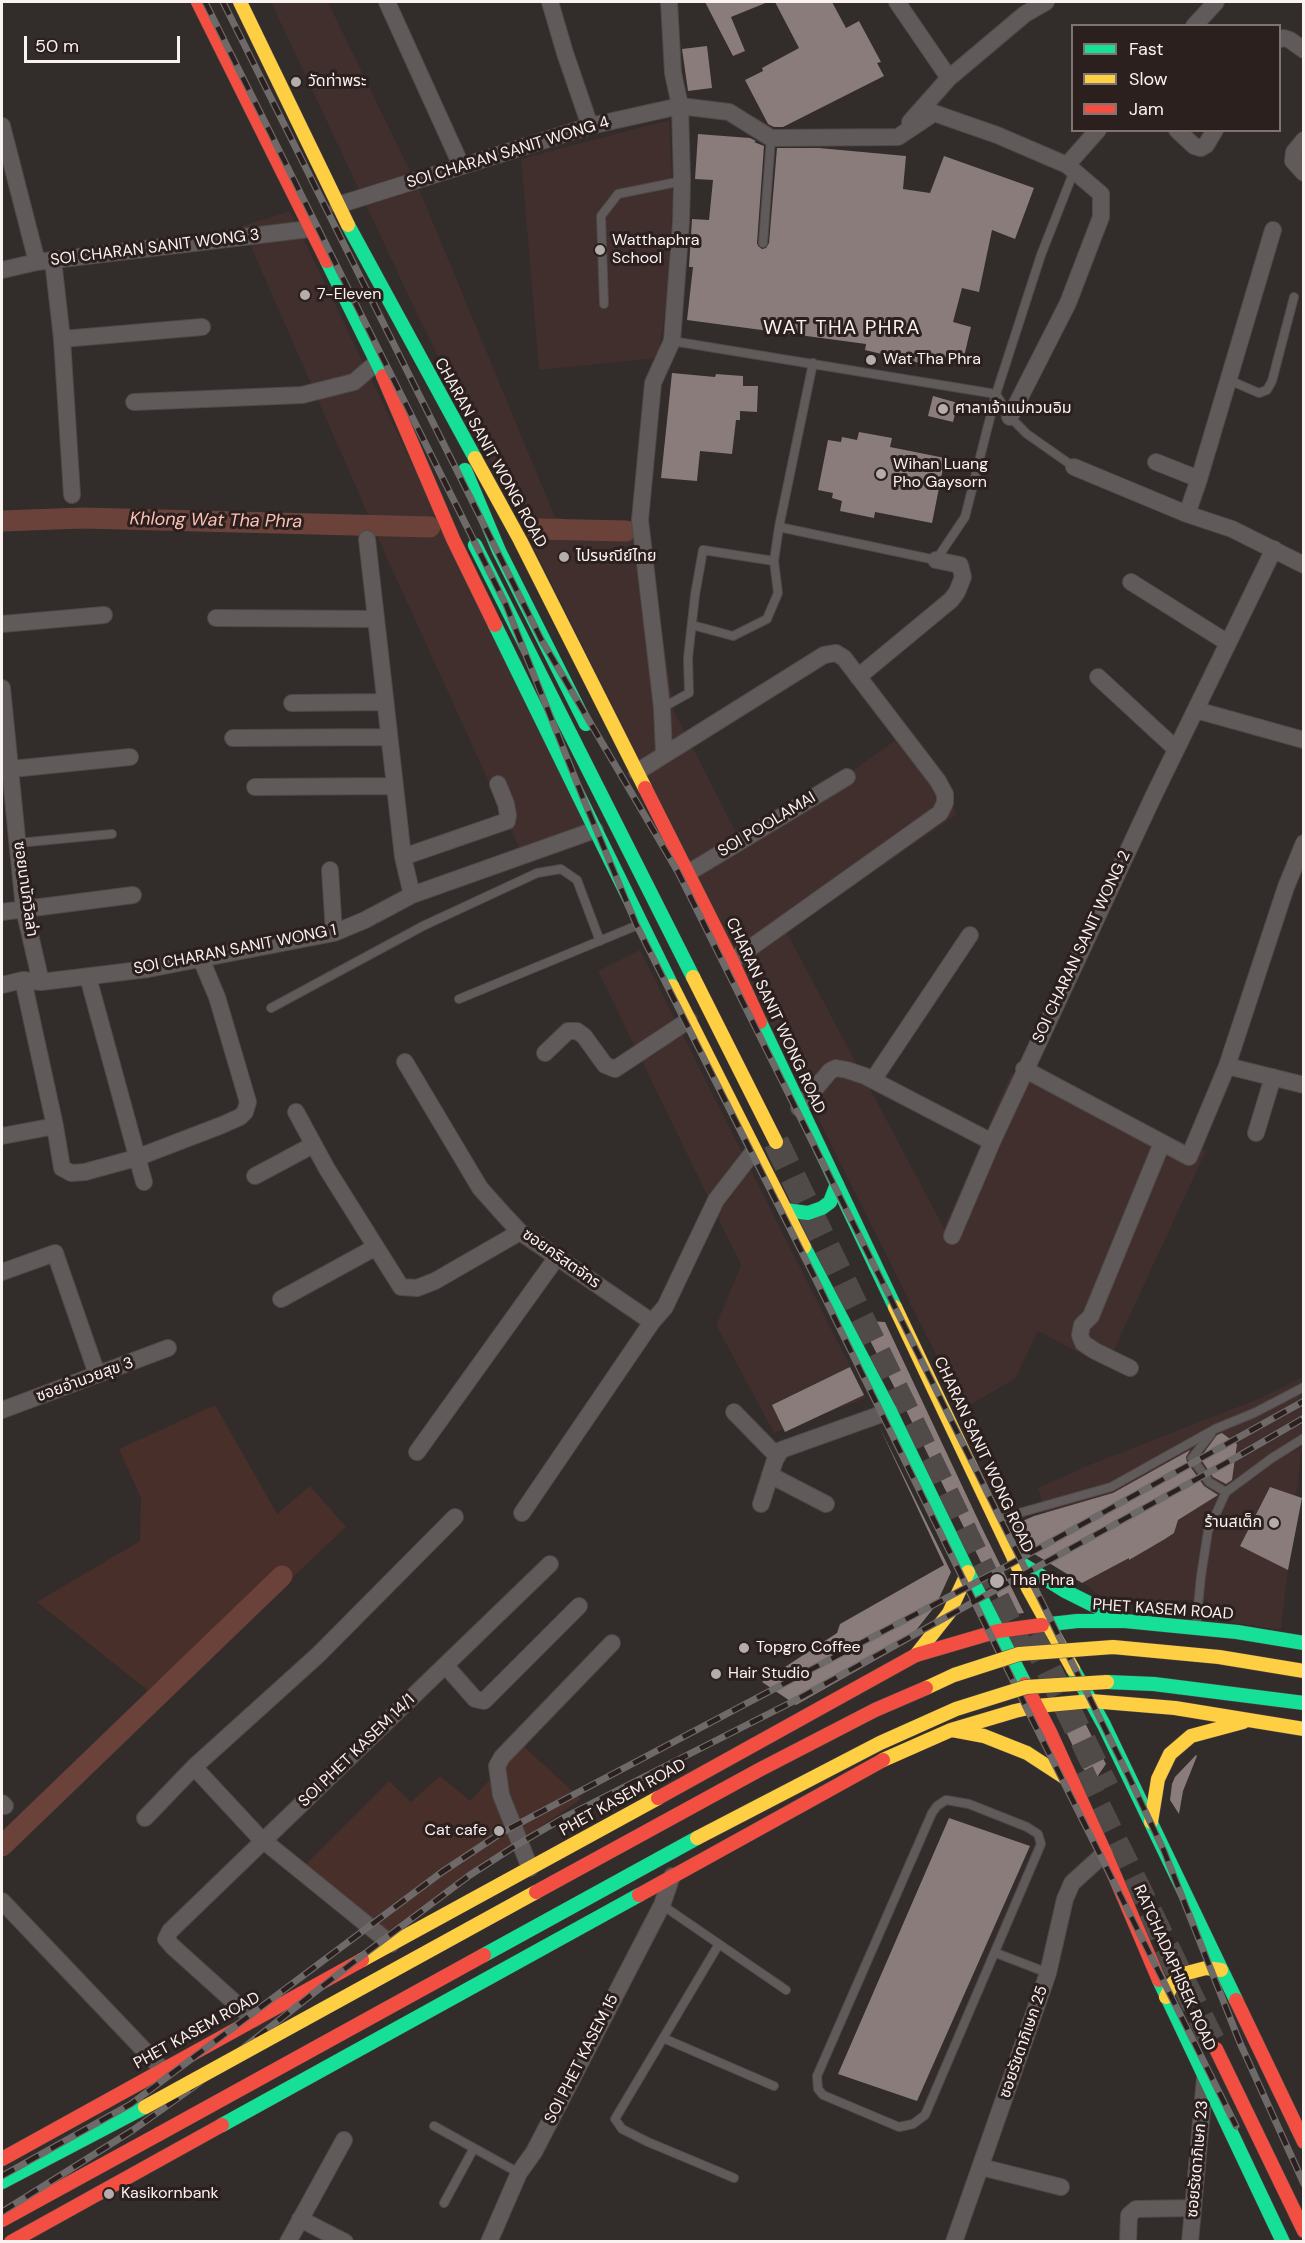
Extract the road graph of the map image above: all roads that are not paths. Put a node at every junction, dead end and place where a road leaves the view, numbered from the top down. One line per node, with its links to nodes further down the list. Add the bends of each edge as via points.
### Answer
1 (198, 2): 28 (main road)
2 (240, 2): 27 (main road, CHARAN SANIT WONG ROAD)
3 (387, 2): 23 (street)
4 (550, 2): 16 (street)
5 (669, 2): 14 (street, via 673,73)
6 (897, 2): 13 (street)
7 (1046, 2): 9 (street)
8 (1216, 2): 10 (street)
9 (1022, 8): 13 (street)
10 (1196, 24)
11 (1281, 39): 12 (street)
12 (1304, 50)
13 (949, 78): 20 (street)
14 (680, 106): 16 (street, SOI CHARAN SANIT WONG 4); 21 (street, SOI CHARAN SANIT WONG 4, via 729,112); 26 (street)
15 (2, 126): 31 (street)
16 (590, 126): 23 (street, SOI CHARAN SANIT WONG 4)
17 (1097, 132): 24 (street)
18 (1179, 132): 19 (street, via 1201,148)
19 (1214, 132)
20 (898, 137): 21 (street); 24 (street, via 934,113 997,135)
21 (771, 138): 30 (lane)
22 (1304, 140): 25 (street, via 1294,152 1293,161)
23 (461, 165): 27 (street, SOI CHARAN SANIT WONG 4)
24 (1071, 168): 42 (lane); 44 (street, via 1101,194 1101,217 1068,303)
25 (1304, 172)
26 (682, 181): 34 (lane, via 618,194 601,216); 37 (street)
27 (338, 205): 38 (main road, CHARAN SANIT WONG ROAD)
28 (309, 229): 31 (street, SOI CHARAN SANIT WONG 3); 40 (main road)
29 (1273, 230): 41 (street)
30 (763, 243)
31 (45, 261): 32 (street, SOI CHARAN SANIT WONG 3); 36 (street)
32 (2, 270)
33 (1294, 297): 41 (lane, via 1267,390 1259,393)
34 (604, 304)
35 (202, 327): 36 (street)
36 (62, 339): 48 (street)
37 (672, 341): 39 (lane); 70 (street, via 653,383 640,520)
38 (415, 351): 72 (main road, CHARAN SANIT WONG ROAD, via 499,551); 80 (main road, CHARAN SANIT WONG ROAD, via 520,540)
39 (813, 363): 42 (lane); 51 (lane)
40 (379, 370): 43 (street, via 354,382 302,395); 49 (main road); 85 (main road, via 453,539)
41 (1229, 380): 47 (street)
42 (996, 394): 44 (lane); 55 (lane, via 965,517)
43 (134, 402)
44 (1010, 417): 46 (lane)
45 (1156, 462): 47 (street)
46 (1074, 467): 50 (street)
47 (1199, 479): 50 (street)
48 (72, 495)
49 (455, 509)
50 (1186, 514): 54 (street, via 1232,529)
51 (779, 527): 55 (lane); 56 (lane)
52 (467, 530): 121 (main road)
53 (367, 539): 61 (street)
54 (1274, 549): 57 (street); 64 (street, SOI CHARAN SANIT WONG 2)
55 (936, 560): 65 (street, via 960,565 963,577 957,592)
56 (774, 561): 63 (lane, via 778,593 767,619 733,636); 63 (lane, via 703,550)
57 (1304, 565)
58 (1131, 582): 64 (street)
59 (104, 615): 62 (street)
60 (216, 618): 61 (street)
61 (376, 619): 68 (street)
62 (2, 624)
63 (692, 625): 70 (lane, via 689,693)
64 (1228, 643): 71 (street, SOI CHARAN SANIT WONG 2)
65 (858, 677): 77 (street, via 844,658 836,653 824,655); 101 (street, via 938,781 945,803 940,813)
66 (1098, 677): 76 (street)
67 (2, 688): 79 (street, ซอยนานักวิลล่า)
68 (385, 702): 69 (street); 73 (street)
69 (292, 703)
70 (662, 708): 77 (street)
71 (1196, 710): 75 (street); 76 (street, SOI CHARAN SANIT WONG 2)
72 (591, 735)
73 (389, 737): 74 (street); 83 (street)
74 (232, 738)
75 (1304, 740)
76 (1176, 749): 112 (street, SOI CHARAN SANIT WONG 2)
77 (664, 753): 80 (street)
78 (130, 757): 79 (street)
79 (5, 770): 87 (street, ซอยนานักวิลล่า)
80 (637, 772): 91 (main road, CHARAN SANIT WONG ROAD)
81 (847, 777): 91 (street, SOI POOLAMAI)
82 (498, 784): 89 (street, via 506,804 507,821)
83 (395, 786): 84 (street); 89 (street)
84 (255, 787)
85 (595, 830): 93 (street, SOI CHARAN SANIT WONG 1); 96 (main road)
86 (112, 834): 87 (lane)
87 (18, 843): 94 (street, ซอยนานักวิลล่า)
88 (1304, 843): 111 (street)
89 (403, 857): 93 (street)
90 (330, 870): 97 (street)
91 (688, 873): 101 (main road, CHARAN SANIT WONG ROAD)
92 (133, 895): 94 (street)
93 (412, 895): 97 (street, SOI CHARAN SANIT WONG 1)
94 (24, 909): 95 (street); 104 (street, ซอยนานักวิลล่า)
95 (2, 912)
96 (642, 924): 99 (lane); 108 (main road)
97 (334, 933): 100 (street, SOI CHARAN SANIT WONG 1)
98 (970, 935): 114 (street)
99 (600, 941): 106 (lane); 107 (lane, via 577,880 561,869 537,873 423,926)
100 (201, 959): 102 (street, SOI CHARAN SANIT WONG 1); 126 (street, via 217,997 247,1108 240,1117)
101 (732, 961): 116 (main road, CHARAN SANIT WONG ROAD)
102 (88, 977): 104 (street, SOI CHARAN SANIT WONG 1); 126 (street)
103 (22, 980): 104 (street, SOI CHARAN SANIT WONG 1); 105 (street, SOI CHARAN SANIT WONG 1); 118 (street)
104 (41, 982)
105 (2, 985)
106 (459, 999)
107 (272, 1008)
108 (689, 1020): 109 (street, via 615,1069 605,1065 577,1031 568,1031); 125 (main road)
109 (545, 1053)
110 (405, 1062): 131 (street, ซอยคริสตจักร, via 480,1188)
111 (1227, 1066): 113 (street); 123 (street, via 1189,1157)
112 (1024, 1069): 122 (street, SOI CHARAN SANIT WONG 2); 123 (street)
113 (1273, 1077): 115 (street); 119 (street)
114 (873, 1080): 116 (street, via 836,1068); 122 (street)
115 (1304, 1085)
116 (799, 1108): 129 (main road, CHARAN SANIT WONG ROAD)
117 (296, 1112): 124 (street)
118 (55, 1126): 120 (street); 126 (street, via 62,1167 71,1173)
119 (1256, 1133)
120 (2, 1137)
121 (776, 1142)
122 (992, 1142): 132 (street, SOI CHARAN SANIT WONG 2)
123 (1162, 1143): 139 (street, via 1092,1316 1082,1324 1080,1335 1083,1343 1095,1351)
124 (313, 1145): 127 (street); 133 (street)
125 (754, 1151): 130 (main road); 137 (street, via 716,1200 665,1307)
126 (136, 1158): 128 (street)
127 (255, 1176)
128 (144, 1182)
129 (837, 1184): 130 (main road, via 831,1202 822,1208 808,1212); 155 (main road, CHARAN SANIT WONG ROAD)
130 (785, 1210): 144 (main road)
131 (520, 1232): 133 (street, via 417,1288 402,1287); 134 (street, ซอยคริสตจักร)
132 (952, 1236)
133 (376, 1247): 136 (street)
134 (557, 1257): 137 (street, ซอยคริสตจักร); 147 (street)
135 (2, 1272): 140 (street, via 56,1253)
136 (280, 1299)
137 (652, 1322): 153 (street)
138 (168, 1348): 140 (street, ซอยอำนวยสุข 3)
139 (1130, 1368)
140 (97, 1374): 142 (street, ซอยอำนวยสุข 3)
141 (1304, 1387): 145 (lane)
142 (2, 1410)
143 (734, 1412): 148 (street)
144 (890, 1412): 148 (street, via 792,1445); 158 (main road)
145 (1215, 1429): 150 (lane, via 1192,1458 1209,1482); 155 (lane, via 1111,1487)
146 (1304, 1438): 150 (lane)
147 (417, 1452)
148 (777, 1456): 149 (street)
149 (770, 1475): 151 (street); 152 (street)
150 (1226, 1492): 162 (lane, via 1208,1531)
151 (761, 1504)
152 (826, 1504)
153 (522, 1513)
154 (455, 1517): 175 (street, via 318,1655)
155 (995, 1520): 156 (main road, CHARAN SANIT WONG ROAD)
156 (1014, 1558): 160 (main road); 161 (main road, CHARAN SANIT WONG ROAD)
157 (550, 1564): 167 (street, SOI PHET KASEM 14/1)
158 (968, 1572): 163 (main road); 166 (main road, via 949,1613)
159 (579, 1606): 167 (street, via 484,1701 475,1700)
160 (1125, 1621): 161 (main road, PHET KASEM ROAD); 162 (main road, PHET KASEM ROAD)
161 (1047, 1623): 163 (main road, PHET KASEM ROAD); 169 (main road, CHARAN SANIT WONG ROAD)
162 (1196, 1628): 165 (main road, PHET KASEM ROAD)
163 (998, 1631): 166 (main road, PHET KASEM ROAD); 171 (main road)
164 (612, 1643): 182 (street, via 497,1766 501,1795)
165 (1304, 1643)
166 (916, 1655): 181 (main road, PHET KASEM ROAD)
167 (446, 1666): 179 (street, SOI PHET KASEM 14/1)
168 (1304, 1671): 208 (main road, bridge, via 1219,1657 1113,1647 1019,1654 954,1675 875,1710 759,1770)
169 (1091, 1701): 171 (main road); 172 (main road); 178 (main road)
170 (1304, 1703): 213 (main road, bridge, via 1154,1684 1098,1682 1026,1687 956,1709 880,1743 687,1843)
171 (1037, 1706): 174 (main road); 176 (main road, RATCHADAPHISEK ROAD)
172 (1253, 1720): 173 (main road); 178 (main road, via 1191,1736 1170,1754 1158,1779)
173 (1304, 1729)
174 (951, 1730): 176 (main road, via 984,1736 1027,1753); 183 (main road, via 880,1761)
175 (194, 1767): 177 (street); 179 (street)
176 (1073, 1783): 180 (main road, RATCHADAPHISEK ROAD)
177 (144, 1818)
178 (1151, 1822): 190 (main road)
179 (263, 1840): 187 (street); 194 (street, SOI PHET KASEM 14/1, via 166,1939)
180 (1105, 1853): 191 (street, ซอยรัชดาภิเษก 25, via 1072,1883); 193 (main road, RATCHADAPHISEK ROAD)
181 (555, 1855): 182 (main road, PHET KASEM ROAD); 186 (main road, via 590,1858 601,1865 609,1883 607,1897)
182 (530, 1868): 187 (main road, PHET KASEM ROAD)
183 (673, 1875): 185 (street, SOI PHET KASEM 15); 186 (main road)
184 (2, 1901): 197 (street)
185 (662, 1905): 188 (lane); 206 (street, SOI PHET KASEM 15, via 534,2152)
186 (588, 1921): 215 (main road)
187 (391, 1944): 194 (main road, PHET KASEM ROAD)
188 (719, 1944): 192 (lane); 195 (lane)
189 (996, 1953): 189 (lane, via 925,2115 918,2121 899,2127 819,2092 817,2073 932,1813 946,1800 969,1804 1027,1827 1040,1838 1041,1846); 191 (lane)
190 (1221, 1970): 193 (main road, via 1206,1968 1187,1973 1173,1983); 202 (main road)
191 (1048, 1973): 205 (street, ซอยรัชดาภิเษก 25)
192 (786, 1990)
193 (1166, 1997): 198 (main road, RATCHADAPHISEK ROAD)
194 (253, 2019): 197 (main road, PHET KASEM ROAD)
195 (663, 2038): 199 (lane); 207 (lane, via 615,2119 622,2129 648,2142)
196 (1216, 2049): 214 (main road, RATCHADAPHISEK ROAD)
197 (163, 2070): 204 (main road, PHET KASEM ROAD)
198 (1206, 2076): 211 (street, ซอยรัชดาภิเษก 23); 223 (main road, RATCHADAPHISEK ROAD)
199 (774, 2086)
200 (434, 2126): 203 (lane)
201 (344, 2140): 212 (street)
202 (1304, 2142)
203 (474, 2148): 206 (lane); 210 (lane)
204 (2, 2159)
205 (981, 2167): 209 (street); 220 (street, ซอยรัชดาภิเษก 25)
206 (519, 2173): 219 (street, SOI PHET KASEM 15)
207 (734, 2178)
208 (2, 2182)
209 (1061, 2187)
210 (444, 2203)
211 (1193, 2208): 221 (street, via 1136,2209 1129,2215); 222 (street, ซอยรัชดาภิเษก 23)
212 (300, 2219): 217 (street); 218 (street)
213 (2, 2220)
214 (1304, 2231)
215 (33, 2237): 216 (main road)
216 (11, 2241)
217 (288, 2241)
218 (345, 2241)
219 (489, 2241)
220 (954, 2241)
221 (1128, 2241)
222 (1190, 2241)
223 (1283, 2241)

